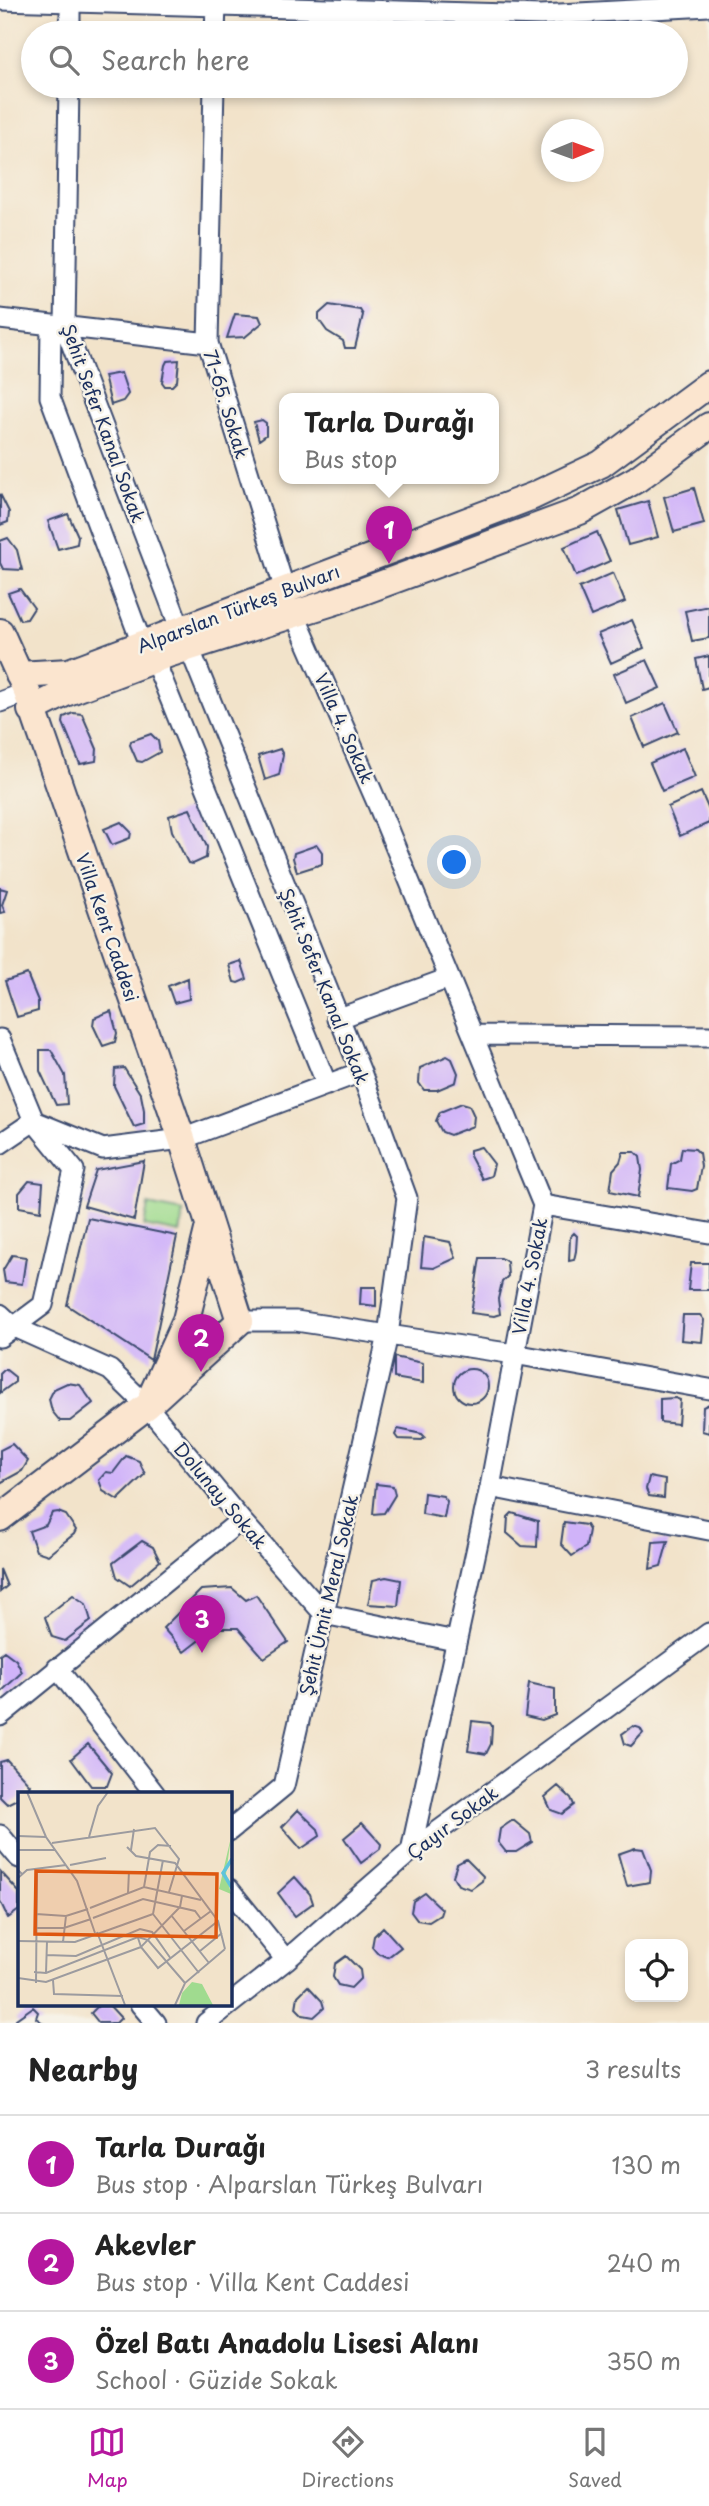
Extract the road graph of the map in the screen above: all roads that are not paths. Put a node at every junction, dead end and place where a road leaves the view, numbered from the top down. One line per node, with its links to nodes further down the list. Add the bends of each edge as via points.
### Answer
1 (0, 0): 3 (street)
2 (525, 0): 8 (street)
3 (29, 1): 4 (street)
4 (70, 2): 5 (street); 9 (street)
5 (142, 2): 6 (street)
6 (216, 6): 8 (street); 10 (street)
7 (709, 6): 8 (street)
8 (541, 15)
9 (69, 21)
10 (215, 21)
11 (68, 98): 14 (street, Şehit Sefer Kanal Sokak)
12 (214, 98): 15 (street, 71-65. Sokak)
13 (0, 319): 14 (street)
14 (58, 326): 15 (street); 20 (street, Şehit Sefer Kanal Sokak); 21 (street, Şehit Sefer Kanal Sokak, via 50,397)
15 (208, 343): 18 (street, 71-65. Sokak)
16 (709, 384): 18 (street, Alparslan Türkeş Bulvarı, via 601,464)
17 (709, 426): 18 (street, Alparslan Türkeş Bulvarı, via 637,480 580,511 466,555)
18 (290, 602): 20 (street, Alparslan Türkeş Bulvarı); 24 (street, Villa 4. Sokak)
19 (0, 632): 22 (street, Villa Kent Caddesi)
20 (185, 638): 21 (street, Alparslan Türkeş Bulvarı); 25 (street, Şehit Sefer Kanal Sokak)
21 (148, 652): 22 (street, Alparslan Türkeş Bulvarı, via 69,672); 22 (street, Alparslan Türkeş Bulvarı, via 65,693); 30 (street, Şehit Sefer Kanal Sokak)
22 (26, 692): 23 (street); 32 (street, Villa Kent Caddesi)
23 (0, 702)
24 (449, 978): 25 (street); 26 (street, Villa 4. Sokak)
25 (337, 1019): 29 (street, Şehit Sefer Kanal Sokak)
26 (473, 1035): 27 (street); 34 (street, Villa 4. Sokak)
27 (709, 1036)
28 (0, 1039): 31 (street)
29 (361, 1072): 30 (street); 42 (street, Şehit Sefer Kanal Sokak, via 407,1198)
30 (327, 1085): 32 (street)
31 (34, 1121): 32 (street, via 103,1149); 33 (street); 41 (street, via 74,1170 43,1305)
32 (182, 1139): 35 (street, Villa Kent Caddesi)
33 (0, 1143)
34 (543, 1205): 36 (street); 44 (street, Villa 4. Sokak)
35 (209, 1225): 37 (street, Villa Kent Caddesi); 38 (street, Villa Kent Caddesi)
36 (709, 1233)
37 (229, 1286): 38 (street); 40 (street, Villa Kent Caddesi)
38 (195, 1291): 39 (street, Villa Kent Caddesi)
39 (186, 1320): 43 (street); 46 (street, Villa Kent Caddesi)
40 (240, 1321): 42 (street, via 296,1321); 43 (street, Villa Kent Caddesi)
41 (5, 1326): 46 (street, Dolunay Sokak, via 110,1370)
42 (388, 1335): 44 (street); 51 (street, Şehit Ümit Meral Sokak)
43 (217, 1341): 46 (street, Villa Kent Caddesi)
44 (514, 1354): 45 (street); 47 (street, Villa 4. Sokak)
45 (709, 1389)
46 (146, 1406): 48 (street, Villa Kent Caddesi); 49 (street, Dolunay Sokak)
47 (490, 1487): 50 (street); 53 (street, Villa 4. Sokak)
48 (0, 1518)
49 (241, 1520): 51 (street, Dolunay Sokak); 54 (street)
50 (709, 1530)
51 (324, 1614): 53 (street); 57 (street, Şehit Ümit Meral Sokak, via 284,1786)
52 (709, 1633): 59 (street, Çayır Sokak)
53 (455, 1641): 59 (street, Villa 4. Sokak)
54 (57, 1668): 55 (street); 56 (street)
55 (0, 1716)
56 (153, 1792)
57 (231, 1829)
58 (0, 1835): 60 (street)
59 (411, 1851): 62 (street, Çayır Sokak)
60 (18, 1857)
61 (231, 1891): 62 (street)
62 (286, 1960): 63 (street, Çayır Sokak)
63 (231, 2003)
64 (142, 2006): 66 (street)
65 (228, 2006): 67 (street, Çayır Sokak)
66 (156, 2023)
67 (206, 2023)

